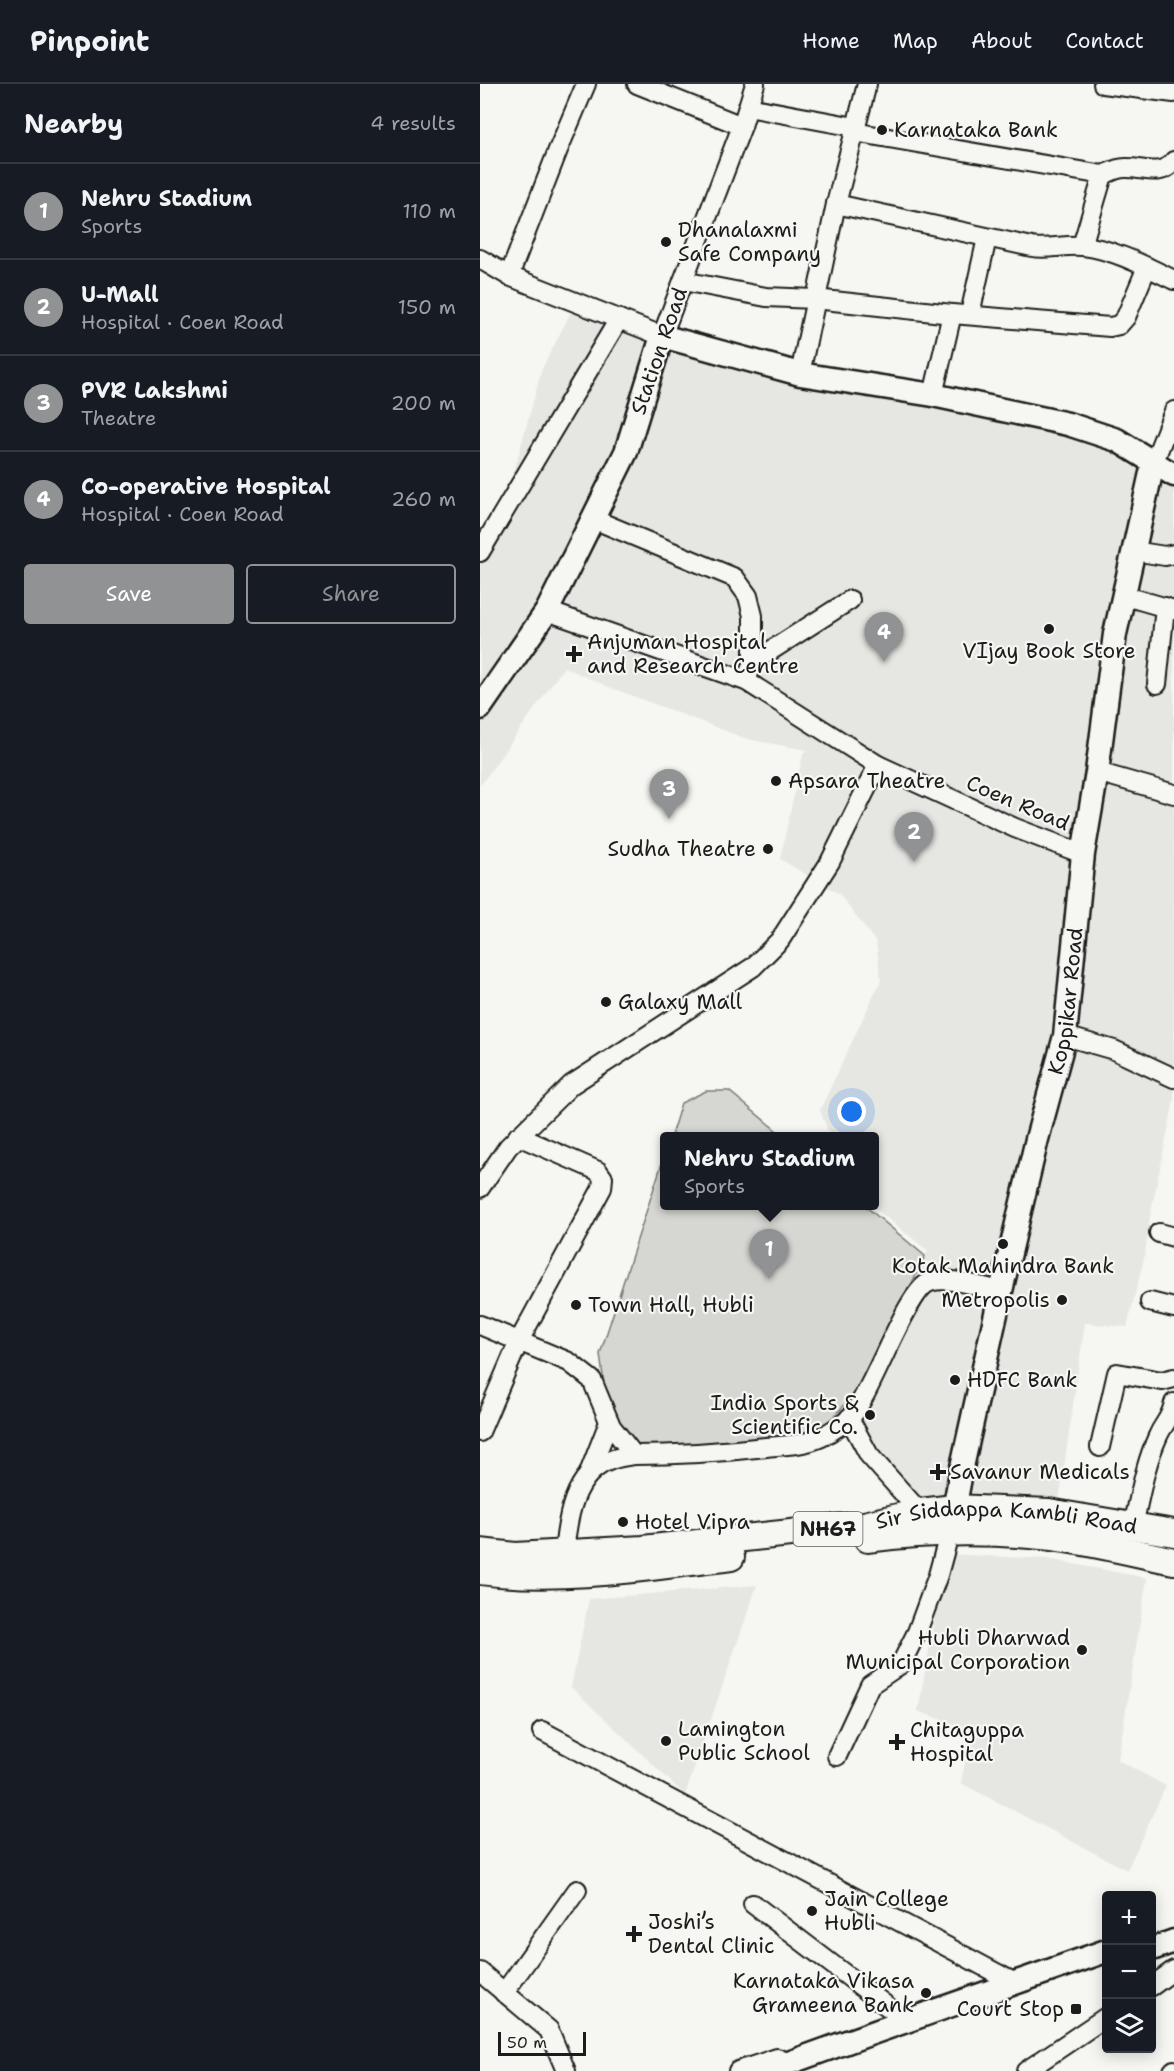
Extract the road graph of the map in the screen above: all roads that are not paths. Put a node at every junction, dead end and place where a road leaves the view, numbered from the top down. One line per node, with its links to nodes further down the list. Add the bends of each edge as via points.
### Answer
1 (586, 84): 17 (street)
2 (637, 84): 8 (street)
3 (755, 84): 7 (street, Station Road)
4 (867, 84): 9 (street)
5 (1103, 84): 6 (street)
6 (1174, 93)
7 (748, 107): 8 (street, Station Road); 9 (street)
8 (742, 126): 19 (street, Station Road)
9 (855, 130): 11 (street); 12 (street)
10 (1174, 161): 11 (street, via 1169,168 1156,172 1126,168)
11 (1103, 175): 14 (street)
12 (836, 204): 13 (street); 20 (street)
13 (987, 238): 14 (street, via 1041,249); 21 (street)
14 (1082, 246): 16 (street, via 1132,259)
15 (481, 266): 17 (street)
16 (1147, 267): 18 (street); 21 (street, via 1119,325)
17 (509, 276): 22 (street)
18 (1174, 280)
19 (683, 281): 20 (street, via 766,297); 23 (street, Station Road)
20 (815, 299): 21 (street); 24 (street)
21 (961, 314): 25 (street)
22 (619, 319): 23 (street); 31 (street)
23 (662, 336): 24 (main road); 29 (main road, Station Road, via 626,452)
24 (800, 374): 25 (main road)
25 (933, 395): 27 (main road, via 1068,424 1117,440)
26 (1174, 411): 27 (street)
27 (1153, 464): 28 (main road); 30 (main road, Koppikar Road)
28 (1174, 475)
29 (593, 519): 36 (main road, Station Road); 37 (street, via 735,578 748,596 753,616)
30 (1133, 551): 32 (street); 33 (main road, Koppikar Road)
31 (480, 552)
32 (1174, 554)
33 (1122, 595): 35 (street); 42 (main road, Koppikar Road)
34 (850, 600): 37 (street)
35 (1169, 609): 39 (street)
36 (547, 611): 38 (street, Coen Road); 40 (main road, Station Road)
37 (753, 662): 38 (street)
38 (746, 681): 41 (street, Coen Road)
39 (1157, 684)
40 (480, 708)
41 (878, 765): 44 (street, Coen Road, via 1015,828); 47 (street, via 824,872 780,940 753,967 571,1084)
42 (1097, 771): 43 (street); 44 (main road, Koppikar Road)
43 (1174, 794)
44 (1083, 854): 45 (main road, Koppikar Road)
45 (1065, 1036): 46 (street, via 1114,1050); 49 (main road, Koppikar Road)
46 (1174, 1078)
47 (518, 1136): 48 (street); 53 (street, via 598,1171 603,1178 602,1188)
48 (480, 1188)
49 (1001, 1291): 57 (street, via 944,1279 927,1283 914,1298); 64 (main road, Koppikar Road)
50 (1150, 1302): 51 (street)
51 (1174, 1308)
52 (480, 1325): 53 (street)
53 (519, 1341): 58 (street, via 569,1362 592,1380); 59 (street)
54 (1174, 1378): 55 (street); 60 (street, via 1162,1381 1116,1373)
55 (1174, 1384)
56 (1174, 1403): 65 (street, via 1172,1416 1158,1434)
57 (849, 1418): 61 (street, via 825,1436 802,1443); 63 (street, via 869,1455)
58 (609, 1422): 61 (street); 62 (street)
59 (480, 1432)
60 (1100, 1447)
61 (634, 1455): 62 (street, via 609,1460)
62 (589, 1473): 68 (street, via 576,1494)
63 (920, 1512): 64 (highway, Sir Siddappa Kambli Road / NH67); 68 (highway, Sir Siddappa Kambli Road / NH67, via 864,1525)
64 (947, 1523): 65 (highway, Sir Siddappa Kambli Road / NH67, via 1049,1512); 69 (highway, Sir Siddappa Kambli Road / NH67, via 1053,1537); 70 (highway, Sir Siddappa Kambli Road / NH67, via 915,1533 645,1568 514,1575); 72 (street, via 938,1575 917,1632 901,1664 870,1685)
65 (1133, 1526): 66 (highway, Sir Siddappa Kambli Road / NH67)
66 (1174, 1533)
67 (480, 1552): 68 (highway, Sir Siddappa Kambli Road / NH67, via 515,1556)
68 (564, 1554)
69 (1174, 1561)
70 (480, 1571)
71 (542, 1731): 83 (street)
72 (837, 1756)
73 (577, 1890): 85 (street)
74 (753, 1904): 86 (street)
75 (1174, 1927): 76 (main road)
76 (1156, 1934)
77 (1174, 1941): 78 (main road)
78 (1156, 1948)
79 (1102, 1953): 83 (main road)
80 (1102, 1967): 88 (main road)
81 (1174, 1970): 84 (street)
82 (480, 1972): 85 (street)
83 (1015, 1983): 86 (main road)
84 (1156, 1983)
85 (504, 1993): 89 (street, via 549,2030)
86 (905, 2020): 88 (main road)
87 (1102, 2020): 92 (street)
88 (797, 2067): 90 (street, via 777,2058); 91 (main road)
89 (566, 2071)
90 (738, 2071)
91 (767, 2071)
92 (1026, 2071)

